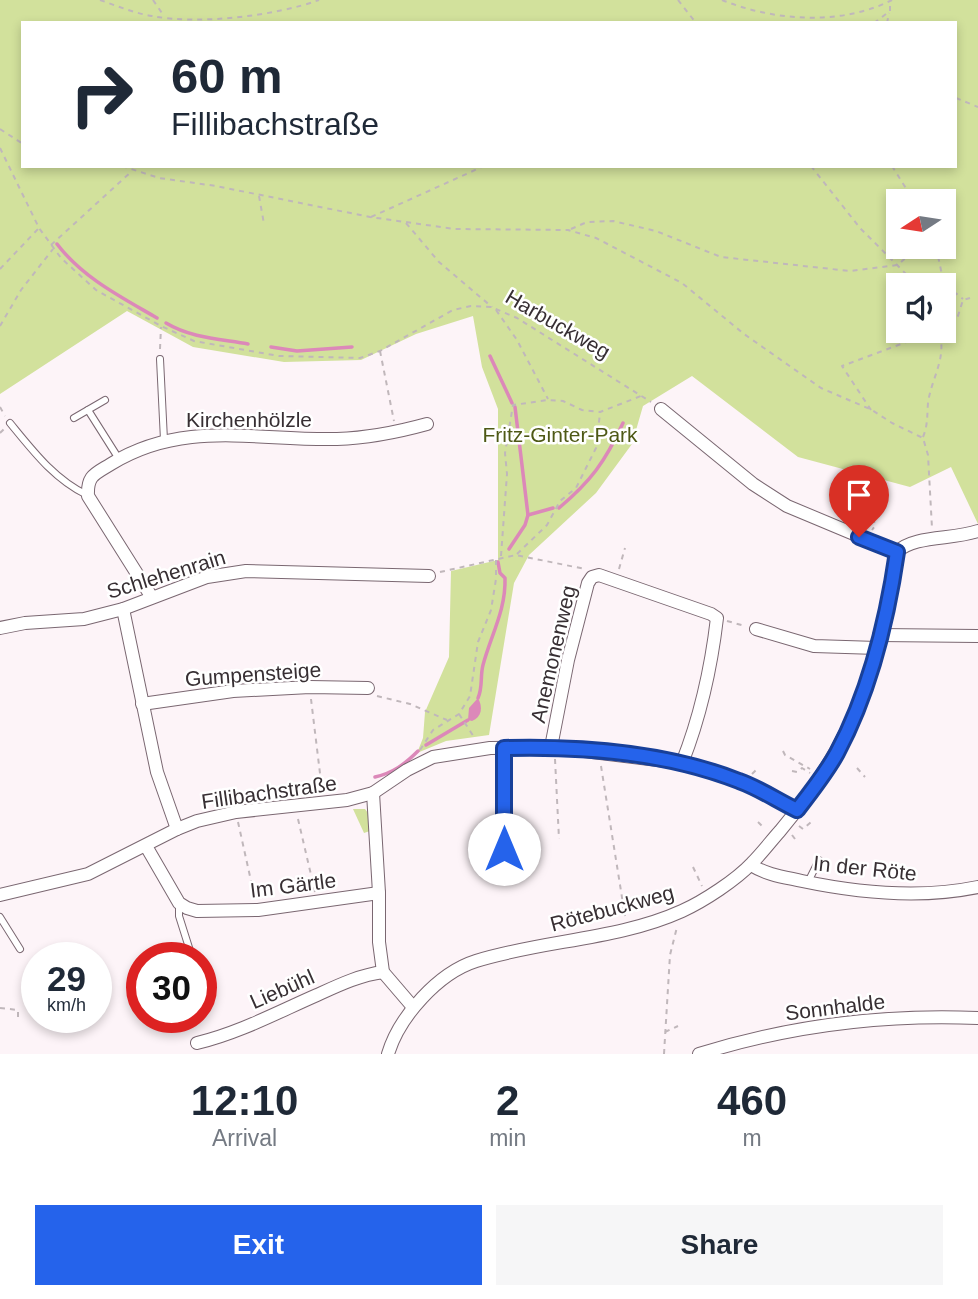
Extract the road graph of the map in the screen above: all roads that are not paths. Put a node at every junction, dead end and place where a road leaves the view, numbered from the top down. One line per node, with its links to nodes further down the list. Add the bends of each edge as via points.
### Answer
1 (160, 359): 8 (lane)
2 (104, 400): 4 (lane)
3 (661, 409): 12 (street, via 787,506)
4 (88, 410): 5 (lane); 9 (lane)
5 (74, 418)
6 (10, 424): 10 (lane, via 48,468 68,486)
7 (427, 424): 8 (street, Kirchenhölzle, via 340,439 215,434)
8 (164, 440): 9 (street, Kirchenhölzle)
9 (119, 459): 10 (street, Kirchenhölzle, via 92,475 87,484)
10 (89, 496): 14 (street)
11 (978, 531): 12 (street, via 913,541)
12 (897, 552): 19 (street, Rötebuckweg)
13 (429, 576): 14 (street, Schlehenrain, via 246,570 207,577)
14 (151, 596): 15 (street, Schlehenrain)
15 (122, 608): 16 (street, Schlehenrain, via 84,619); 21 (street)
16 (0, 628)
17 (756, 629): 19 (street, via 814,646)
18 (978, 636): 19 (street)
19 (878, 641): 26 (street, Rötebuckweg, via 855,717)
20 (368, 688): 21 (street, Gumpensteige, via 233,691)
21 (142, 704): 27 (street, via 157,772)
22 (553, 747): 23 (street, Fillibachstraße); 24 (street, Fillibachstraße); 24 (street, Anemonenweg, via 568,660 589,583 599,575 717,618 706,690)
23 (504, 748): 25 (street, Fillibachstraße, via 433,758); 29 (street)
24 (682, 763): 26 (street, Fillibachstraße, via 740,781)
25 (373, 793): 27 (street, Fillibachstraße, via 323,804 236,812); 34 (street)
26 (797, 810): 31 (street, Rötebuckweg)
27 (177, 829): 28 (street, Fillibachstraße)
28 (146, 846): 35 (street, Fillibachstraße, via 88,874); 36 (street)
29 (504, 849)
30 (819, 860): 32 (lane)
31 (751, 864): 32 (street, In der Röte, via 764,873); 41 (street, Rötebuckweg, via 681,912 627,929 474,961 436,984)
32 (808, 882): 33 (street, In der Röte, via 913,894)
33 (978, 887)
34 (379, 892): 36 (street, Im Gärtle, via 258,910 197,911); 40 (street)
35 (0, 895)
36 (179, 903): 38 (lane)
37 (0, 916): 39 (lane)
38 (187, 942)
39 (20, 949)
40 (383, 972): 41 (street); 43 (street, Liebühl, via 344,983 222,1037)
41 (414, 1007): 44 (street, Rötebuckweg)
42 (978, 1018): 45 (street, Sonnhalde, via 845,1023)
43 (197, 1043)
44 (388, 1054)
45 (699, 1054)

